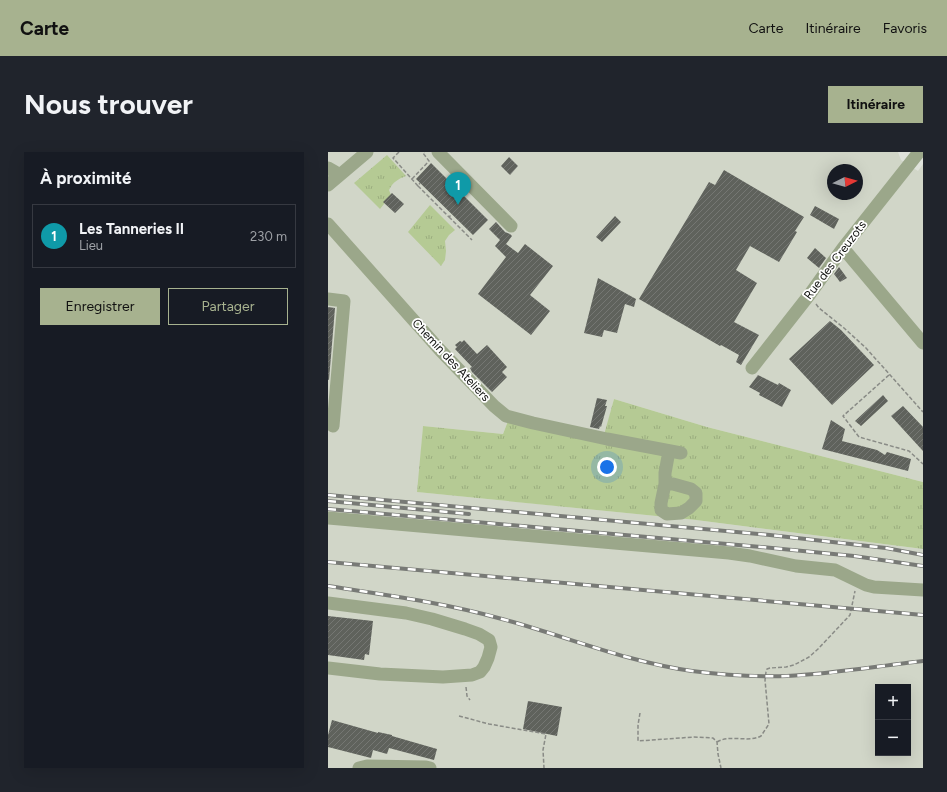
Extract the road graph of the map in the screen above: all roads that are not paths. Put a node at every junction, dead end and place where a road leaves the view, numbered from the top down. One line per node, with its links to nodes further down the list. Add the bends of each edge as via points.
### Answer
1 (367, 152): 5 (street)
2 (438, 152): 8 (street)
3 (919, 152): 9 (street, Rue des Creuzots)
4 (328, 168): 5 (street)
5 (338, 176): 6 (street)
6 (328, 185)
7 (328, 224): 14 (street, Chemin des Ateliers, via 440,350 506,416 675,452 665,473)
8 (511, 226)
9 (843, 248): 11 (street); 12 (street, Rue des Creuzots)
10 (328, 299): 13 (street, via 344,300)
11 (923, 343)
12 (752, 368)
13 (333, 426)
14 (665, 484)
15 (328, 518): 16 (street, via 729,553 796,566 835,570 866,585 880,588)
16 (923, 590)
17 (328, 603): 18 (street, via 432,619 479,634 488,640 491,647 484,668 472,675 443,677 380,674)
18 (328, 668)
19 (359, 768): 20 (street)
20 (430, 768)

